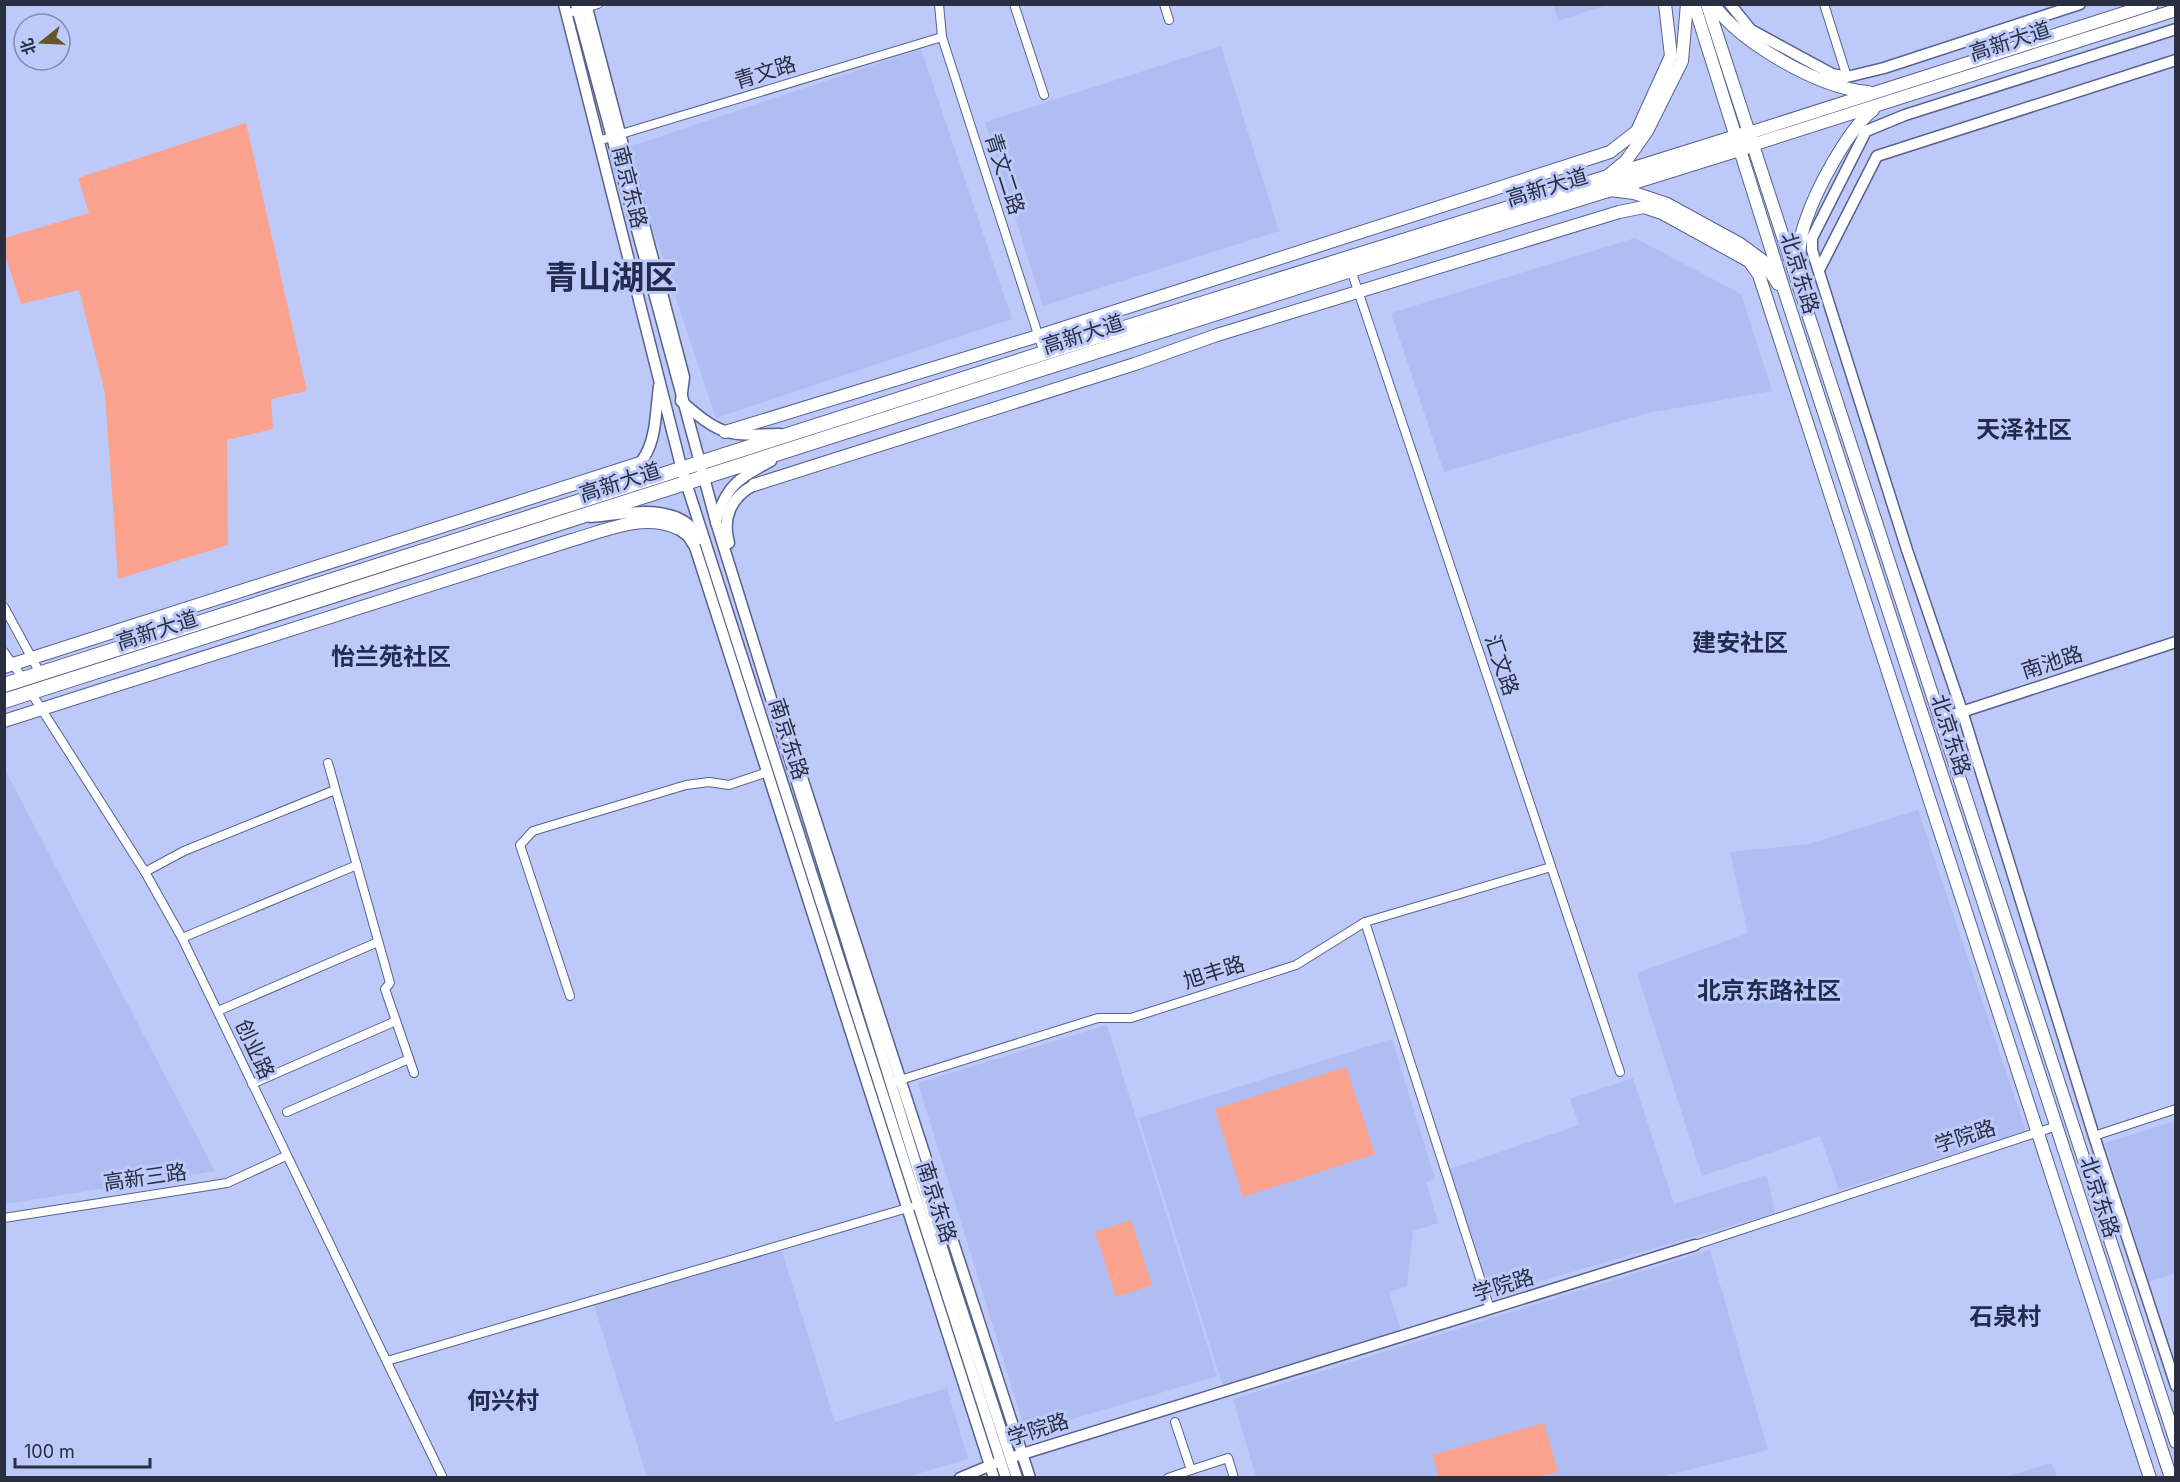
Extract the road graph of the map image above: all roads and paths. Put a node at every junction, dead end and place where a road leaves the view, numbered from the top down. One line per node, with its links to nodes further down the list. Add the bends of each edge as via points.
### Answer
1 (556, 4): 32 (main road, via 620,253)
2 (598, 4): 15 (street)
3 (939, 4): 20 (street, 青文二路)
4 (1014, 4): 24 (street)
5 (1164, 4): 18 (street)
6 (1665, 4): 36 (main road, via 1671,56 1637,131 1610,152)
7 (1687, 4): 29 (main road, via 1682,61 1647,131)
8 (1694, 4): 28 (main road, 北京东路)
9 (1707, 4): 28 (main road, 北京东路)
10 (1713, 4): 23 (main road, via 1747,40 1846,90)
11 (1730, 4): 22 (main road, via 1751,30 1832,74)
12 (1824, 4): 22 (street)
13 (2080, 4): 22 (main road)
14 (2152, 4): 23 (main road, 高新大道)
15 (582, 7): 16 (street); 26 (main road, 南京东路)
16 (565, 9): 27 (main road, 南京东路)
17 (2175, 10): 25 (main road, 高新大道)
18 (1169, 20)
19 (2175, 29): 31 (main road, via 1866,131 1816,226 1812,250)
20 (942, 37): 26 (street, 青文路); 36 (street, 青文二路)
21 (2175, 60): 31 (main road, via 1877,156)
22 (1847, 77)
23 (1875, 93): 28 (main road, 高新大道)
24 (1044, 95)
25 (1878, 106): 28 (main road, 高新大道); 33 (main road, via 1860,119 1842,147 1805,221 1799,251)
26 (616, 136): 27 (street, 青文路); 39 (main road, 南京东路)
27 (598, 141): 32 (main road, 南京东路)
28 (1745, 141): 29 (highway, 高新大道); 33 (main road, 北京东路); 35 (main road, 北京东路)
29 (1607, 184): 30 (highway, 高新大道); 35 (main road, via 1667,204 1740,244 1763,261); 37 (highway, 高新大道)
30 (1351, 270): 34 (street, 汇文路); 42 (highway, 高新大道)
31 (1819, 270): 65 (main road)
32 (632, 274): 38 (main road, 南京东路)
33 (1800, 289): 66 (main road, 北京东路)
34 (1359, 294): 46 (main road, via 1217,335); 72 (street, 汇文路); 90 (main road, via 1644,207 1749,261 1759,275)
35 (1786, 296): 89 (main road, 北京东路)
36 (1038, 336): 37 (street, 青文二路); 40 (main road)
37 (1044, 353): 41 (highway, 高新大道)
38 (659, 380): 43 (main road, via 655,437); 45 (main road, 南京东路)
39 (681, 401): 40 (main road, via 710,426); 44 (main road, 南京东路)
40 (725, 432): 41 (main road)
41 (791, 434): 44 (highway, 高新大道)
42 (795, 448): 44 (highway, 高新大道); 49 (main road, via 740,477 720,505)
43 (640, 463): 47 (main road); 57 (main road)
44 (701, 471): 45 (highway, 高新大道); 49 (main road, 南京东路)
45 (684, 476): 47 (highway, 高新大道); 48 (highway, 高新大道); 51 (main road, 南京东路)
46 (754, 485): 83 (main road, via 739,493 726,519 726,534)
47 (609, 493): 59 (highway, 高新大道)
48 (576, 519): 51 (main road, via 660,512 696,530); 62 (highway, 高新大道)
49 (716, 522): 84 (main road, 南京东路)
50 (678, 528): 54 (main road, via 695,547); 64 (main road, via 649,520 614,528)
51 (712, 563): 52 (main road, 南京东路)
52 (722, 594): 54 (street); 86 (main road, 南京东路)
53 (4, 607): 57 (street)
54 (726, 641): 69 (main road)
55 (2175, 642): 65 (main road, 南池路)
56 (4, 652): 58 (street, 创业路)
57 (32, 658): 58 (main road); 59 (street)
58 (9, 666): 60 (street, 创业路)
59 (40, 673): 60 (highway, 高新大道)
60 (23, 679): 61 (highway, 高新大道); 62 (street, 创业路)
61 (4, 685)
62 (32, 692): 63 (highway, 高新大道); 64 (street, 创业路)
63 (4, 701)
64 (42, 709): 67 (main road); 73 (street, 创业路)
65 (1962, 711): 66 (main road, 南池路); 91 (main road)
66 (1940, 718): 100 (main road, 北京东路)
67 (4, 721)
68 (328, 764): 70 (street)
69 (768, 772): 77 (street, via 729,785 686,785 533,831 520,845); 93 (main road)
70 (335, 790): 71 (street); 73 (street, via 184,851)
71 (357, 866): 75 (street); 76 (street)
72 (1551, 867): 74 (street, 旭丰路); 81 (street, 汇文路)
73 (145, 872): 75 (street, 创业路)
74 (1365, 922): 83 (street, 旭丰路, via 1296,965 1131,1018 1098,1018); 96 (street)
75 (182, 938): 78 (street, 创业路)
76 (378, 942): 78 (street); 79 (street, via 390,982 385,989)
77 (570, 996)
78 (218, 1011): 85 (street, 创业路)
79 (396, 1021): 80 (street); 85 (street)
80 (409, 1059): 82 (street); 88 (street)
81 (1620, 1072)
82 (414, 1073)
83 (902, 1080): 84 (street, 旭丰路); 101 (main road)
84 (891, 1083): 86 (street, 旭丰路); 102 (main road, 南京东路)
85 (252, 1084): 92 (street, 创业路)
86 (879, 1087): 93 (main road, 南京东路)
87 (2175, 1109): 91 (street)
88 (287, 1112)
89 (2056, 1126): 90 (street, 学院路); 105 (main road, 北京东路)
90 (2039, 1132): 95 (street, 学院路); 115 (main road)
91 (2094, 1136): 98 (main road)
92 (286, 1156): 94 (street, 高新三路, via 227,1183); 97 (street, 创业路)
93 (913, 1206): 97 (street); 102 (main road, 南京东路); 103 (main road)
94 (4, 1218)
95 (1695, 1245): 96 (main road, 学院路)
96 (1490, 1309): 101 (main road, 学院路)
97 (387, 1361): 106 (street, 创业路)
98 (2175, 1386)
99 (1176, 1422): 104 (street)
100 (2175, 1442)
101 (1022, 1454): 102 (main road, 学院路); 111 (main road)
102 (1006, 1459): 103 (main road, 学院路); 109 (main road, 南京东路); 110 (main road, 南京东路)
103 (990, 1466): 107 (main road, 学院路); 108 (main road)
104 (1190, 1472): 112 (street); 113 (street); 114 (street, via 1228,1458)
105 (2168, 1474)
106 (443, 1478)
107 (960, 1478)
108 (994, 1478)
109 (1006, 1478)
110 (1017, 1478)
111 (1030, 1478)
112 (1168, 1478)
113 (1199, 1478)
114 (1234, 1478)
115 (2150, 1478)

